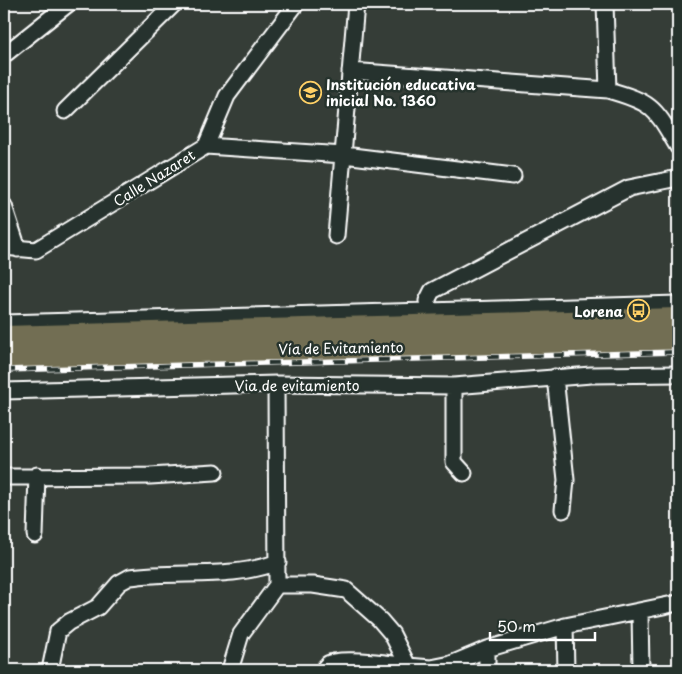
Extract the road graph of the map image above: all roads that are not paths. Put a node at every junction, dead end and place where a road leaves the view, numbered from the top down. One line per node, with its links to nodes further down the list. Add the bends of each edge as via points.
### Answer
1 (68, 4): 6 (street)
2 (174, 4): 9 (street)
3 (296, 4): 10 (street, Calle Nazaret, via 227,96)
4 (356, 4): 7 (street)
5 (605, 4): 8 (street)
6 (4, 54)
7 (350, 71): 8 (street); 12 (street)
8 (608, 90): 11 (street, via 638,98 657,112)
9 (65, 111)
10 (206, 146): 12 (street); 17 (street, Calle Nazaret, via 36,250)
11 (678, 147)
12 (344, 155): 13 (street); 16 (street)
13 (514, 176)
14 (678, 178): 19 (street, via 628,188 432,291 427,301)
15 (4, 206): 17 (street)
16 (336, 236)
17 (11, 248)
18 (678, 304): 19 (street)
19 (432, 311): 21 (street)
20 (678, 319): 22 (highway, Vía de Evitamiento)
21 (4, 323)
22 (4, 336)
23 (678, 340): 24 (highway, Vía de Evitamiento)
24 (4, 358)
25 (678, 374): 26 (street, Via de evitamiento)
26 (556, 377): 28 (street, Via de evitamiento); 34 (street, via 566,480)
27 (276, 384): 28 (street, Via de evitamiento); 29 (street, Via de evitamiento); 36 (street)
28 (454, 386): 31 (street, via 454,462)
29 (4, 391)
30 (215, 472): 32 (street, via 150,476)
31 (464, 473)
32 (36, 476): 33 (street); 35 (street)
33 (4, 477)
34 (563, 510)
35 (35, 536)
36 (278, 562): 37 (street); 43 (street, via 234,572 130,578 112,590 98,607 68,622 58,631)
37 (277, 585): 42 (street, via 313,585 346,590 392,634); 44 (street, via 241,634)
38 (678, 603): 39 (street)
39 (640, 612): 40 (street); 48 (street)
40 (565, 626): 41 (street); 47 (street)
41 (487, 649): 42 (street, via 451,664); 46 (street)
42 (408, 668): 45 (street, via 373,661 334,661)
43 (50, 670)
44 (230, 670)
45 (323, 670)
46 (487, 670)
47 (566, 670)
48 (641, 670)

